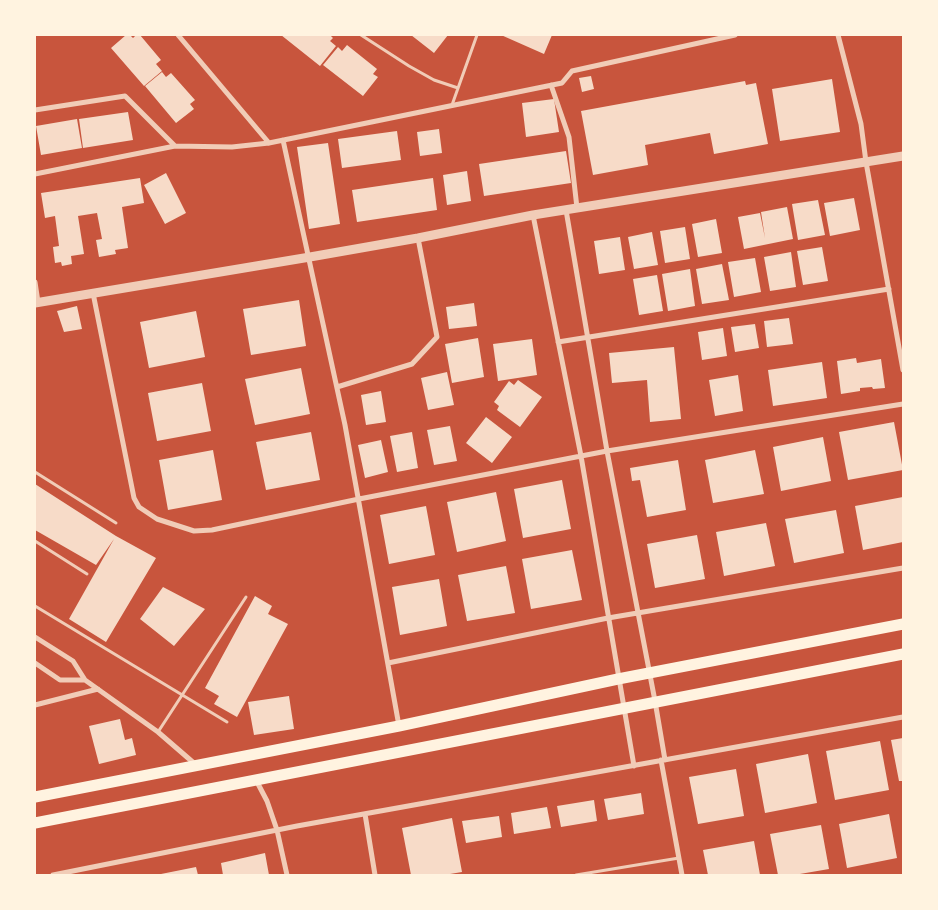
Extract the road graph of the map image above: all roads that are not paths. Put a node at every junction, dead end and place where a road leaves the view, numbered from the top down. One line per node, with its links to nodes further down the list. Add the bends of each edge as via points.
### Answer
1 (178, 35): 11 (street)
2 (361, 35): 7 (lane, via 434,80)
3 (477, 35): 7 (lane)
4 (735, 35): 6 (street, via 572,71 562,83)
5 (838, 35): 14 (street, via 861,124)
6 (551, 85): 8 (street); 16 (street, via 569,138)
7 (458, 88): 8 (lane)
8 (452, 106): 10 (street)
9 (35, 110): 12 (street, via 125,96)
10 (283, 140): 11 (street); 20 (street)
11 (269, 143): 12 (street, via 232,147)
12 (175, 146): 15 (street)
13 (903, 156): 14 (street)
14 (866, 162): 16 (street); 22 (street)
15 (35, 174)
16 (577, 208): 17 (street)
17 (566, 210): 18 (street); 25 (street)
18 (533, 215): 19 (street); 26 (street)
19 (418, 238): 20 (street); 28 (street, via 437,337 412,364)
20 (310, 257): 23 (street); 28 (street)
21 (35, 282): 24 (street)
22 (889, 289): 25 (street); 27 (street)
23 (93, 293): 24 (street); 33 (street, via 134,498 139,507 156,518 194,531)
24 (37, 302)
25 (588, 337): 26 (street); 30 (street)
26 (558, 342): 31 (street)
27 (903, 370)
28 (337, 387): 33 (street)
29 (903, 404): 30 (street)
30 (607, 451): 31 (street); 40 (street)
31 (580, 456): 33 (street); 41 (street)
32 (35, 472): 34 (lane)
33 (359, 499): 45 (street)
34 (116, 523)
35 (35, 541): 37 (lane)
36 (903, 568): 40 (street)
37 (88, 574)
38 (246, 596): 51 (lane)
39 (35, 606): 51 (lane)
40 (638, 613): 41 (street); 47 (street)
41 (608, 618): 45 (street); 48 (street)
42 (903, 624): 47 (highway)
43 (35, 637): 49 (street, via 73,661)
44 (903, 654): 52 (highway)
45 (388, 662): 57 (street)
46 (35, 663): 49 (street, via 60,680)
47 (650, 673): 48 (highway); 52 (street)
48 (618, 679): 54 (street); 57 (highway)
49 (85, 680): 50 (street)
50 (98, 690): 53 (street); 58 (street)
51 (182, 695): 56 (lane); 58 (lane)
52 (655, 701): 54 (highway); 59 (street)
53 (35, 705)
54 (624, 707): 61 (street); 62 (highway)
55 (903, 716): 59 (street)
56 (227, 722)
57 (399, 726): 60 (highway)
58 (158, 732): 60 (street)
59 (663, 760): 61 (street); 67 (street)
60 (196, 766): 63 (highway)
61 (634, 766): 64 (street)
62 (255, 780): 65 (highway); 66 (street)
63 (35, 797)
64 (365, 814): 66 (street); 70 (street)
65 (35, 823)
66 (277, 830): 68 (street); 69 (street)
67 (678, 858): 71 (lane); 72 (street)
68 (53, 875)
69 (287, 875)
70 (375, 875)
71 (576, 875)
72 (682, 875)

